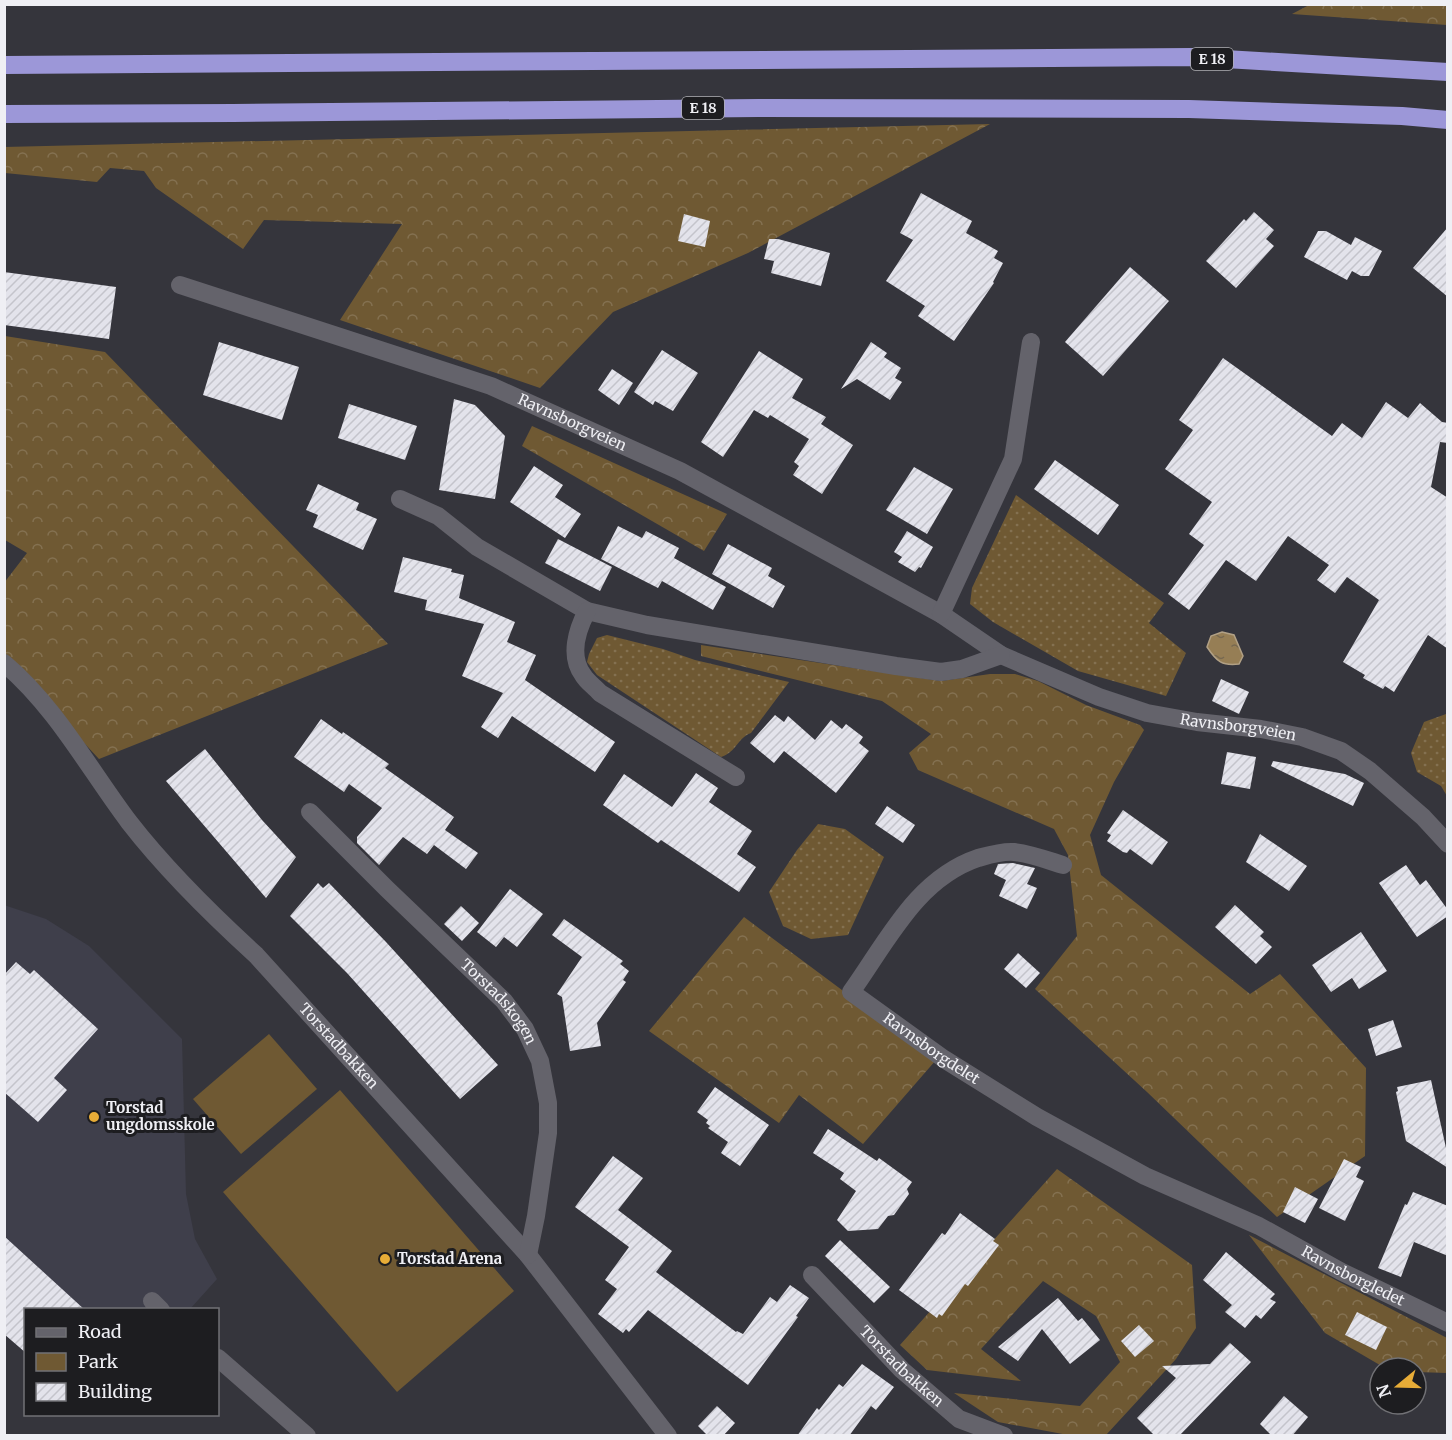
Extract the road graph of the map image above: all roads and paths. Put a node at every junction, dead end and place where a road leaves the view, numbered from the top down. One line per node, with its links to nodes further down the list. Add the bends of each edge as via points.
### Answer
1 (4, 65): 2 (highway, E 18, via 1191,57)
2 (1448, 72)
3 (4, 114): 4 (highway, E 18, via 1189,108)
4 (1402, 116): 5 (highway, E 18); 6 (highway, E 18)
5 (1448, 120)
6 (1448, 127)
7 (180, 285): 11 (street, Ravnsborgveien, via 491,386 680,471)
8 (1031, 342): 11 (street, via 1013,459)
9 (400, 499): 10 (street, via 438,516 477,547)
10 (587, 610): 12 (street, via 647,625 941,672); 14 (street, via 575,641 576,661 583,676 600,693)
11 (941, 614): 12 (street, Ravnsborgveien)
12 (1001, 655): 16 (street, Ravnsborgveien, via 1147,713 1302,737 1341,751 1406,801)
13 (4, 663): 19 (street, Torstadbakken, via 49,711 166,865 256,955)
14 (736, 777)
15 (310, 812): 19 (street, Torstadskogen, via 504,1001 525,1029 540,1061 548,1102 544,1157)
16 (1448, 844)
17 (1063, 865): 18 (street, Ravnsborgdelet, via 1013,852 962,864 927,888 912,905 851,992 945,1059 1038,1117 1145,1176)
18 (1259, 1226): 21 (street, Ravnsborgledet, via 1342,1272)
19 (528, 1255): 24 (street, Torstadbakken)
20 (812, 1275): 25 (street, Torstadbakken, via 902,1370 959,1419)
21 (1448, 1323)
22 (219, 1359): 23 (street)
23 (307, 1436)
24 (668, 1436)
25 (1004, 1436)

